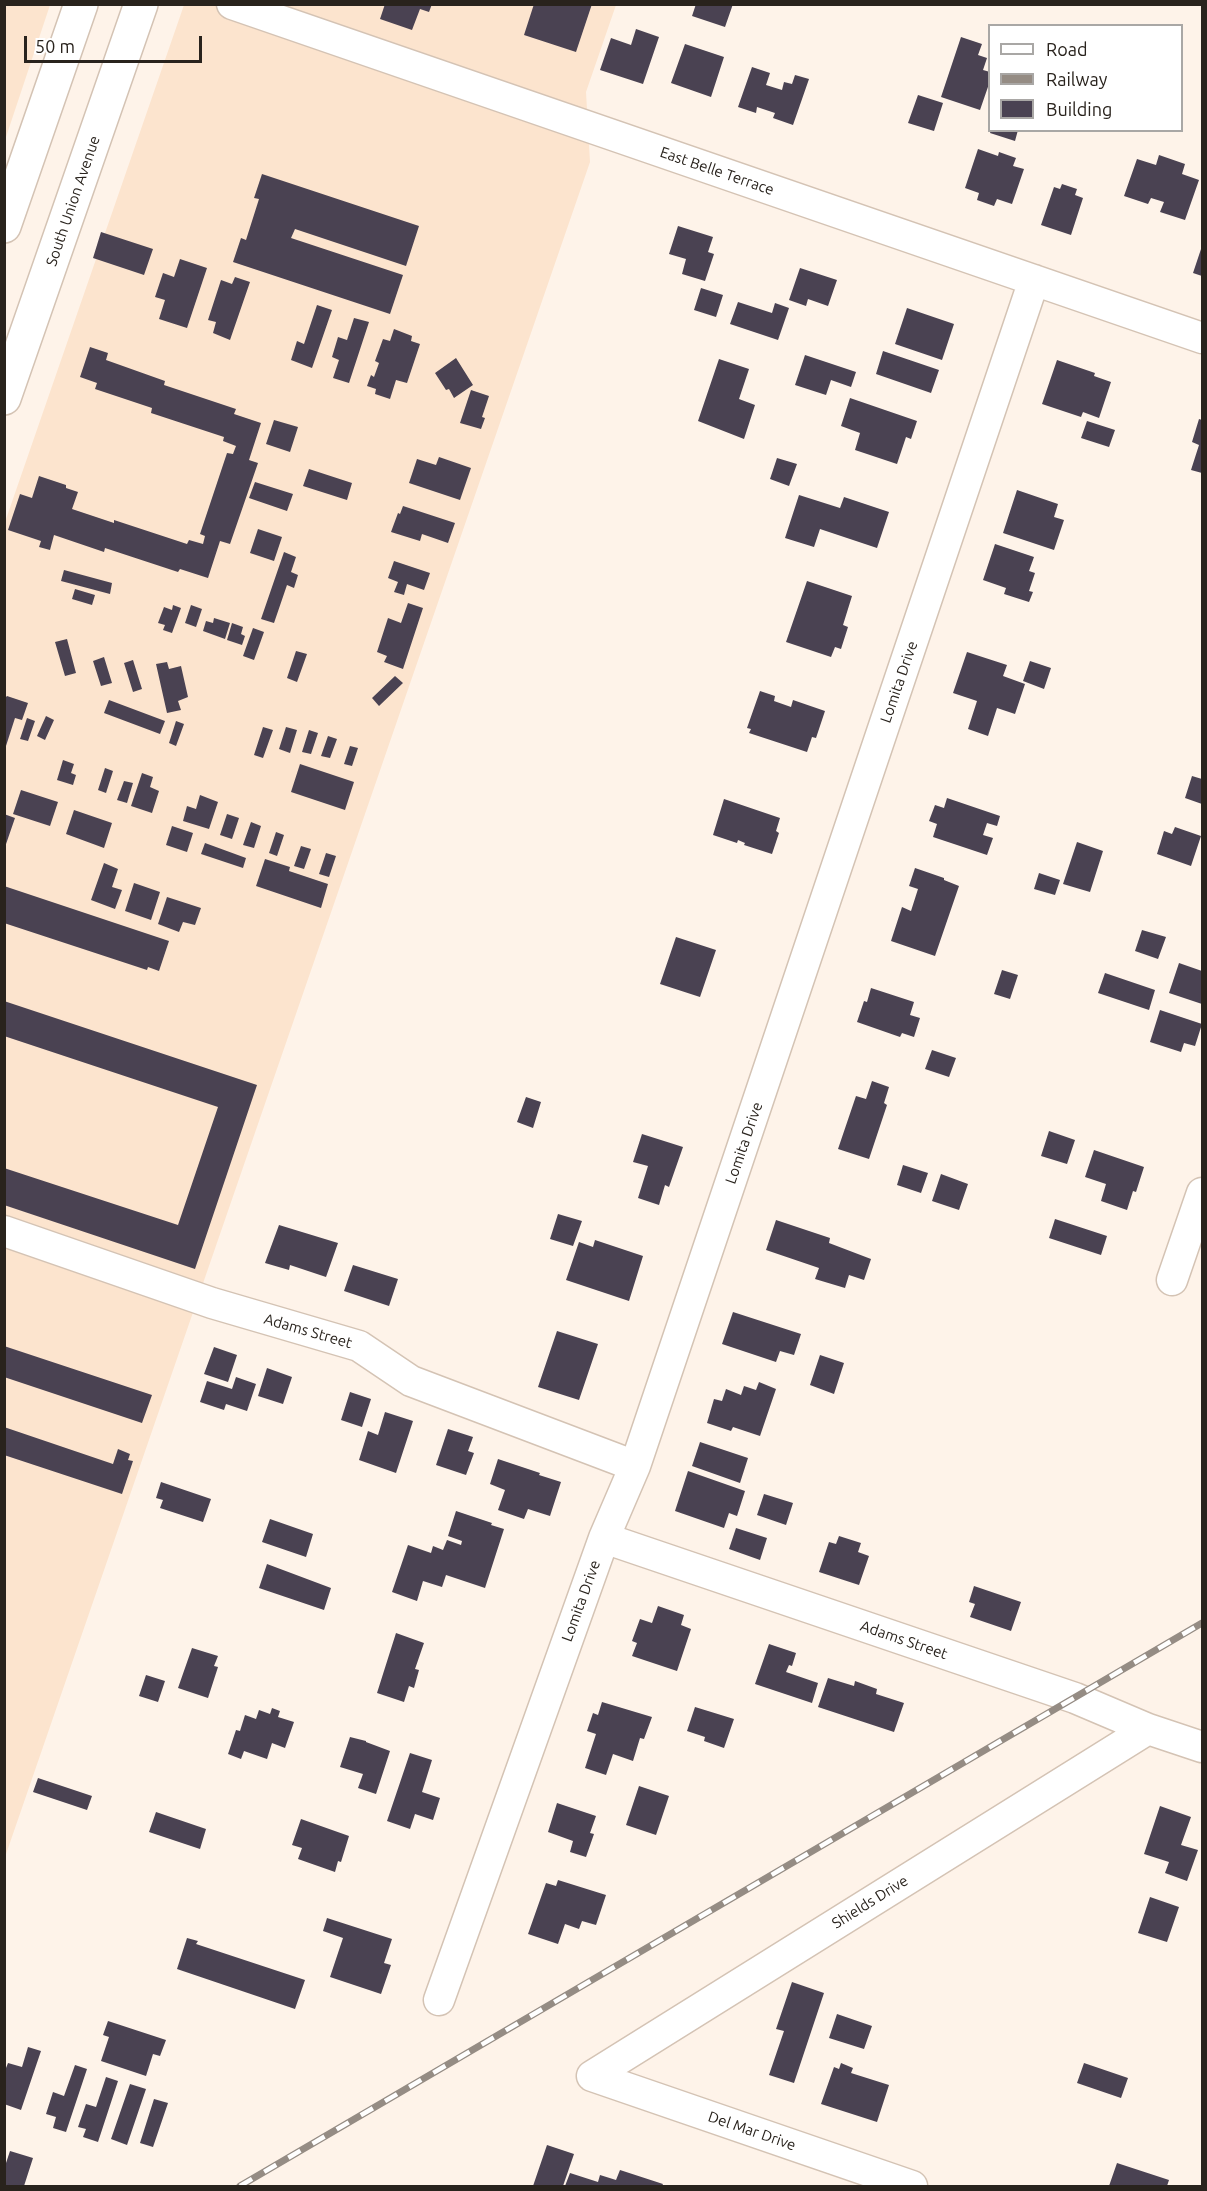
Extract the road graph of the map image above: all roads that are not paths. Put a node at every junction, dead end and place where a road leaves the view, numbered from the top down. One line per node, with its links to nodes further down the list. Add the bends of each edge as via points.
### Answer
1 (81, 4): 4 (main road)
2 (141, 4): 7 (main road, South Union Avenue)
3 (232, 4): 5 (street, East Belle Terrace)
4 (4, 226)
5 (1034, 280): 6 (street, East Belle Terrace); 11 (street, Lomita Drive)
6 (1203, 338)
7 (4, 398)
8 (1203, 1193): 10 (street)
9 (4, 1231): 11 (street, Adams Street, via 212,1303 359,1346 411,1381)
10 (1172, 1281)
11 (635, 1466): 12 (street, Lomita Drive)
12 (604, 1538): 13 (street, Adams Street, via 1075,1698); 15 (street, Lomita Drive)
13 (1148, 1729): 14 (street, Adams Street); 16 (street, Shields Drive)
14 (1203, 1747)
15 (439, 2000)
16 (592, 2076): 17 (street, Del Mar Drive)
17 (912, 2187)

